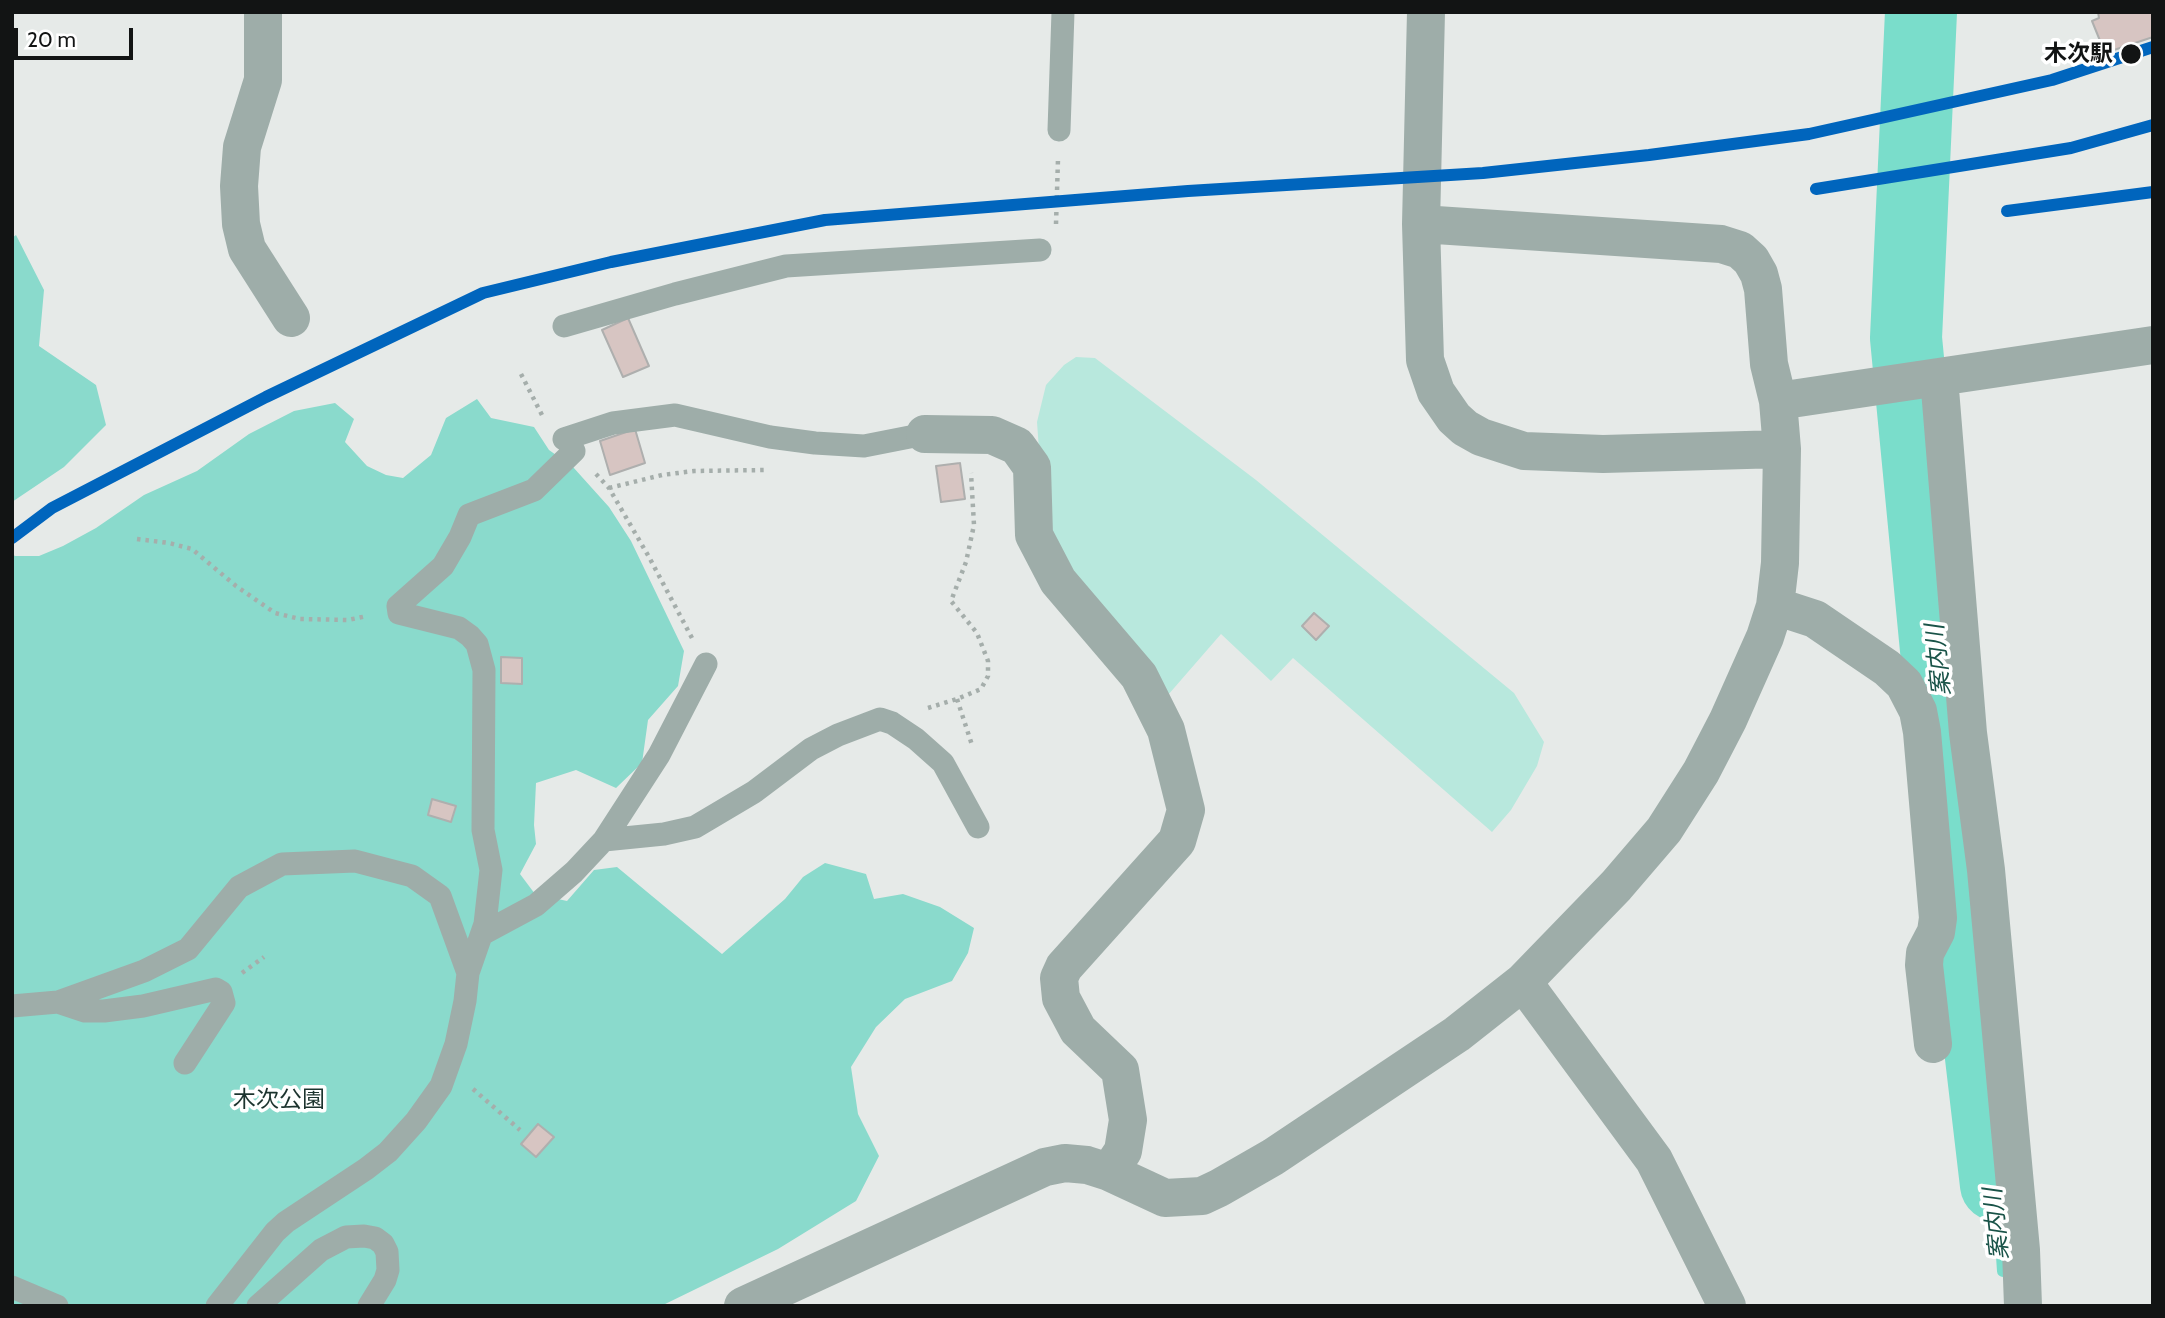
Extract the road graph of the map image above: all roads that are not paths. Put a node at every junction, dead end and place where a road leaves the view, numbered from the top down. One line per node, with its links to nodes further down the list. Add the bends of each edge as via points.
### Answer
1 (263, 12): 7 (street, via 263,80 242,147 240,223 247,249)
2 (1063, 12): 4 (lane)
3 (1426, 12): 5 (street)
4 (1059, 130)
5 (1421, 224): 11 (street, via 1721,244 1740,250 1751,260 1763,289 1769,363); 13 (street, via 1425,360 1436,391 1465,428 1524,451 1603,454)
6 (1040, 250): 8 (lane, via 786,266)
7 (291, 318)
8 (564, 326)
9 (2153, 345): 10 (street)
10 (1936, 377): 11 (street); 16 (street)
11 (1778, 401): 13 (street)
12 (925, 434): 19 (lane, via 864,446 770,437 675,415 613,423 570,445 534,490 469,515 443,566 398,606 399,613 459,628 481,654 484,830 491,870); 26 (street, via 992,435 1017,446 1032,467 1034,535 1058,581 1139,676 1166,730 1186,810 1177,841 1059,978 1061,998 1078,1030 1120,1070 1128,1120 1123,1151)
13 (1782, 449): 14 (street)
14 (1775, 606): 16 (street, via 1815,619 1888,668); 21 (street, via 1728,720 1664,830)
15 (706, 664): 18 (lane, via 659,755)
16 (1946, 732): 24 (street, via 1938,918 1924,965); 34 (street, via 1986,870)
17 (978, 827): 18 (lane, via 943,763 916,739 880,719 811,749 754,792 695,827)
18 (604, 840): 19 (lane, via 536,905)
19 (482, 934): 20 (lane)
20 (468, 974): 22 (lane, via 440,896 412,876 355,861 282,864 239,887 188,949 144,971); 29 (lane, via 449,1066 430,1102 388,1152 286,1222 255,1254)
21 (1523, 982): 26 (street, via 1457,1034 1273,1157 1202,1196 1166,1198); 33 (street, via 1654,1160)
22 (58, 1002): 23 (lane); 25 (lane, via 85,1011 104,1011 216,989 224,1003)
23 (12, 1006)
24 (1933, 1044)
25 (185, 1063)
26 (1109, 1172): 32 (street, via 1087,1164 1045,1167)
27 (12, 1287): 28 (lane)
28 (57, 1306)
29 (217, 1306)
30 (258, 1306): 31 (lane, via 321,1250 346,1237 365,1236 375,1238 387,1252 385,1280)
31 (369, 1306)
32 (743, 1306)
33 (1727, 1306)
34 (2024, 1306)

